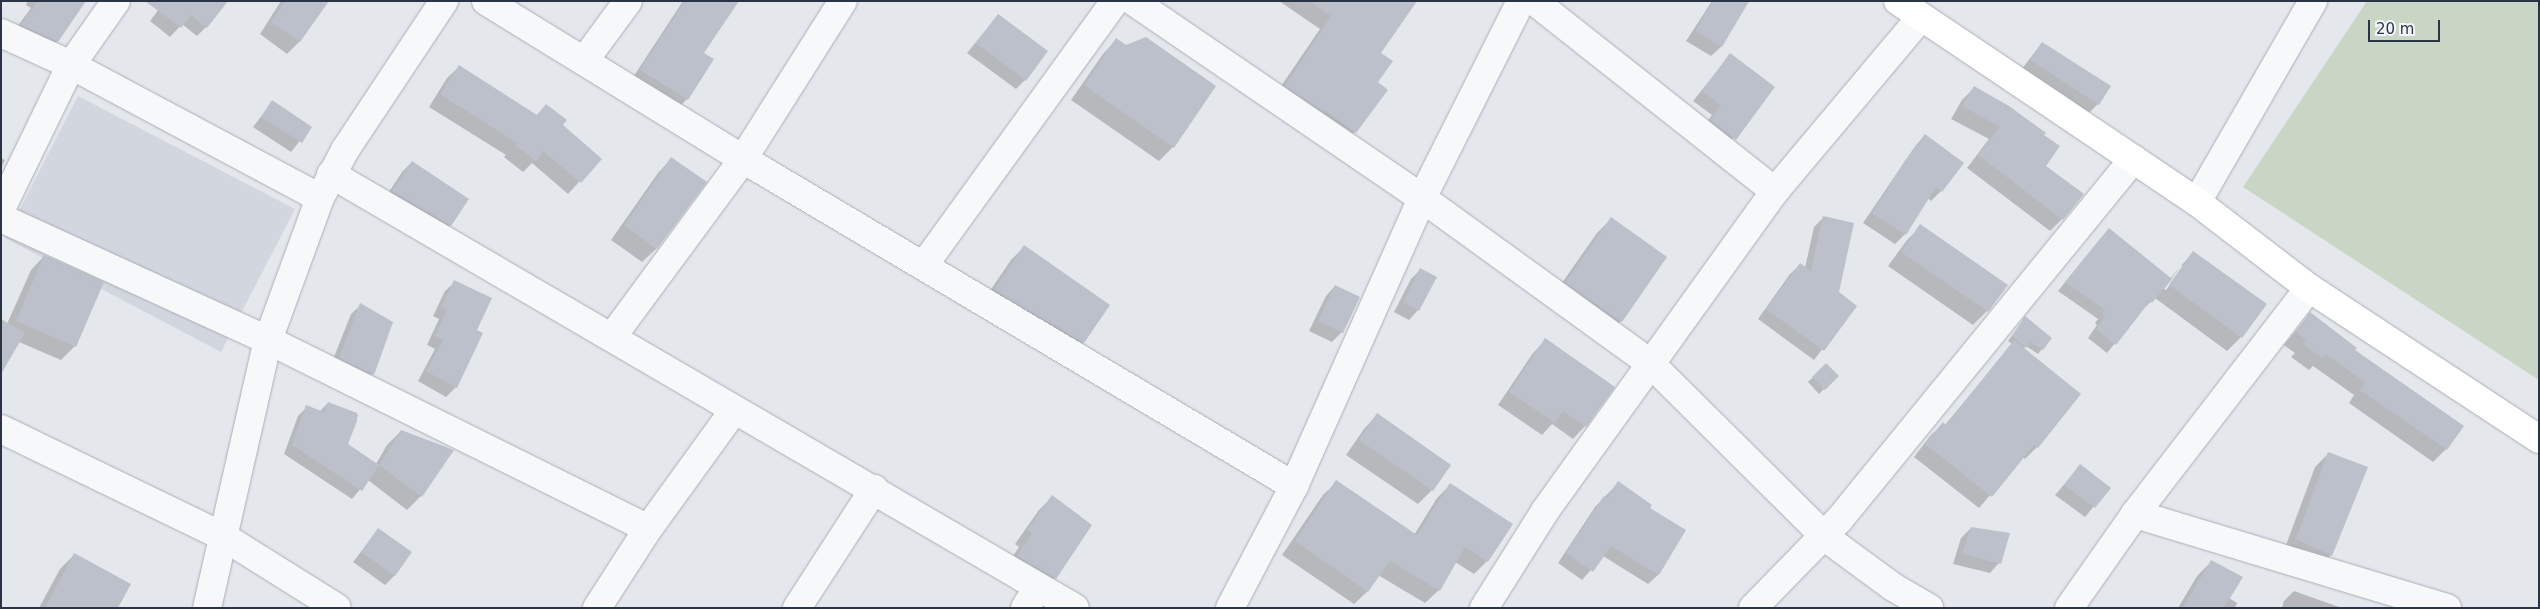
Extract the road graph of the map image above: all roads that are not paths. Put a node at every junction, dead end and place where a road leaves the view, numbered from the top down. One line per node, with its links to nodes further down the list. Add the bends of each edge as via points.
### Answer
1 (116, 1): 15 (street)
2 (444, 1): 18 (street)
3 (486, 1): 14 (street)
4 (628, 1): 14 (street)
5 (1115, 1): 25 (street)
6 (1133, 1): 21 (street)
7 (1521, 1): 21 (street)
8 (1534, 1): 19 (street)
9 (1898, 1): 12 (main road)
10 (2313, 1): 22 (street)
11 (840, 2): 16 (street)
12 (1922, 18): 17 (main road); 19 (street)
13 (1, 33): 15 (street)
14 (584, 61): 16 (street)
15 (71, 65): 20 (street); 23 (street)
16 (743, 159): 25 (street); 27 (street)
17 (2133, 159): 22 (main road); 38 (street)
18 (331, 174): 20 (street); 27 (street)
19 (1775, 191): 29 (street)
20 (320, 198): 28 (street)
21 (1422, 198): 29 (street); 33 (street)
22 (2197, 202): 26 (main road)
23 (1, 209)
24 (1, 218): 28 (street)
25 (924, 265): 33 (street)
26 (2309, 288): 32 (main road); 35 (street)
27 (612, 337): 30 (street)
28 (268, 340): 36 (street); 37 (street)
29 (1651, 364): 38 (street); 46 (street, via 1545,511)
30 (734, 410): 34 (street); 36 (street)
31 (1, 429): 37 (street)
32 (2539, 440)
33 (1294, 486): 45 (street)
34 (874, 489): 39 (street); 43 (street)
35 (2135, 514): 49 (street); 50 (street)
36 (648, 529): 42 (street)
37 (224, 537): 40 (street); 41 (street)
38 (1824, 537): 47 (street); 48 (street, via 1893,587)
39 (1032, 598): 44 (street)
40 (207, 608)
41 (337, 608)
42 (597, 608)
43 (797, 608)
44 (1075, 608)
45 (1230, 608)
46 (1484, 608)
47 (1753, 608)
48 (1929, 608)
49 (2069, 608)
50 (2447, 608)

